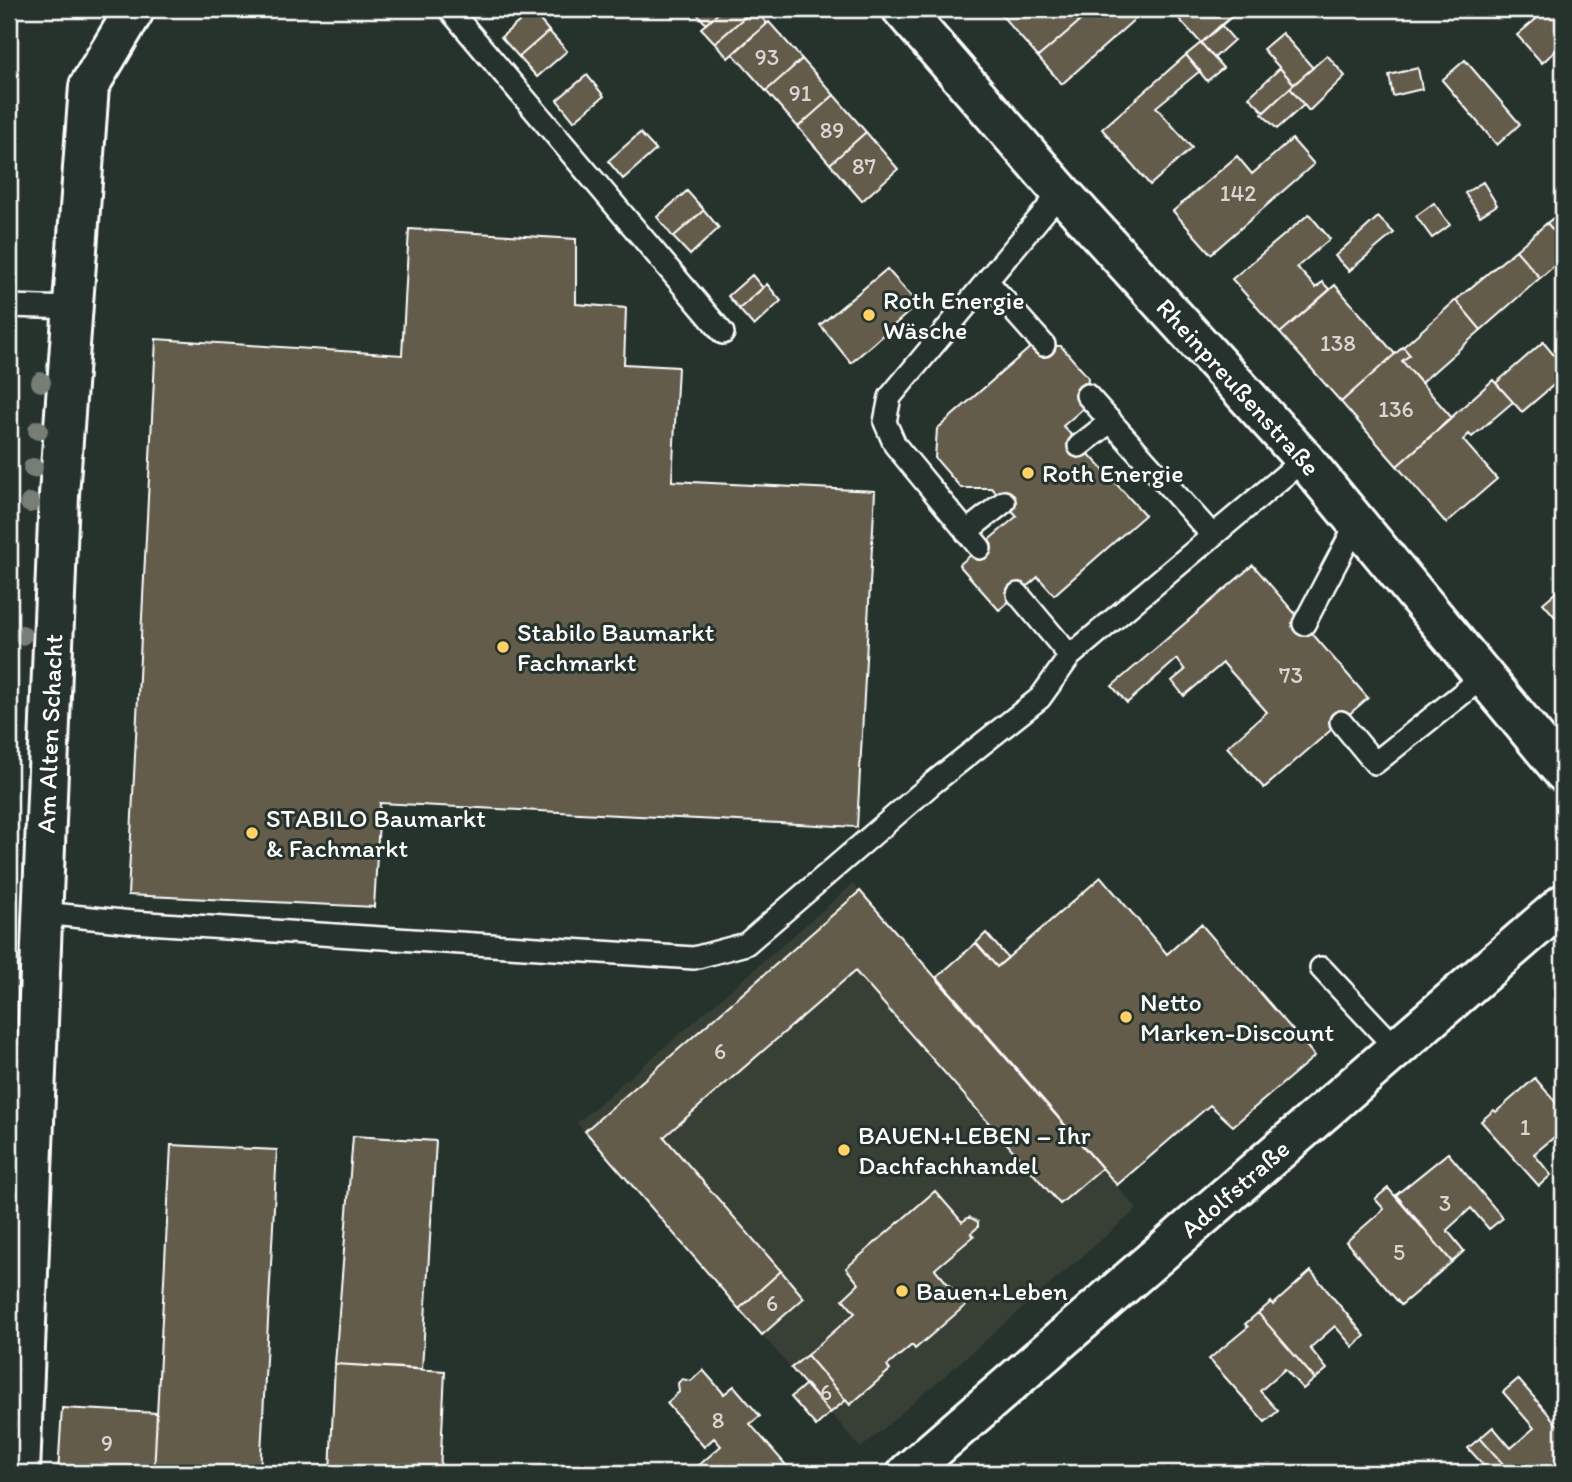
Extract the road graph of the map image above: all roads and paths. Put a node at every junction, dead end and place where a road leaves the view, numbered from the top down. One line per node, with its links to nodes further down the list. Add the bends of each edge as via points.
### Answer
1 (449, 9): 8 (lane)
2 (902, 9): 4 (street, Rheinpreußenstraße)
3 (124, 11): 7 (street, Am Alten Schacht, via 89,86)
4 (1061, 192): 5 (lane); 13 (street, Rheinpreußenstraße)
5 (988, 282): 9 (lane); 14 (lane, via 890,397 885,422 895,445 973,540)
6 (9, 306): 7 (lane)
7 (73, 308): 24 (street, Am Alten Schacht)
8 (723, 333)
9 (1044, 345)
10 (1087, 395): 11 (lane)
11 (1111, 421): 12 (lane); 16 (lane)
12 (1079, 446)
13 (1304, 459): 15 (street, Rheinpreußenstraße); 16 (lane)
14 (1004, 502)
15 (1357, 523): 18 (lane); 20 (street, Rheinpreußenstraße)
16 (1213, 536): 19 (lane)
17 (1018, 594): 19 (lane)
18 (1304, 624)
19 (1070, 656): 24 (lane, via 1040,698 934,782 746,944 694,958)
20 (1483, 677): 21 (lane, via 1375,763); 22 (street, Rheinpreußenstraße)
21 (1341, 722)
22 (1563, 772)
23 (1563, 904): 26 (street, Adolfstraße)
24 (42, 913): 27 (street, Am Alten Schacht)
25 (1321, 968): 26 (lane)
26 (1396, 1048): 28 (street, Adolfstraße)
27 (16, 1469)
28 (907, 1473)

